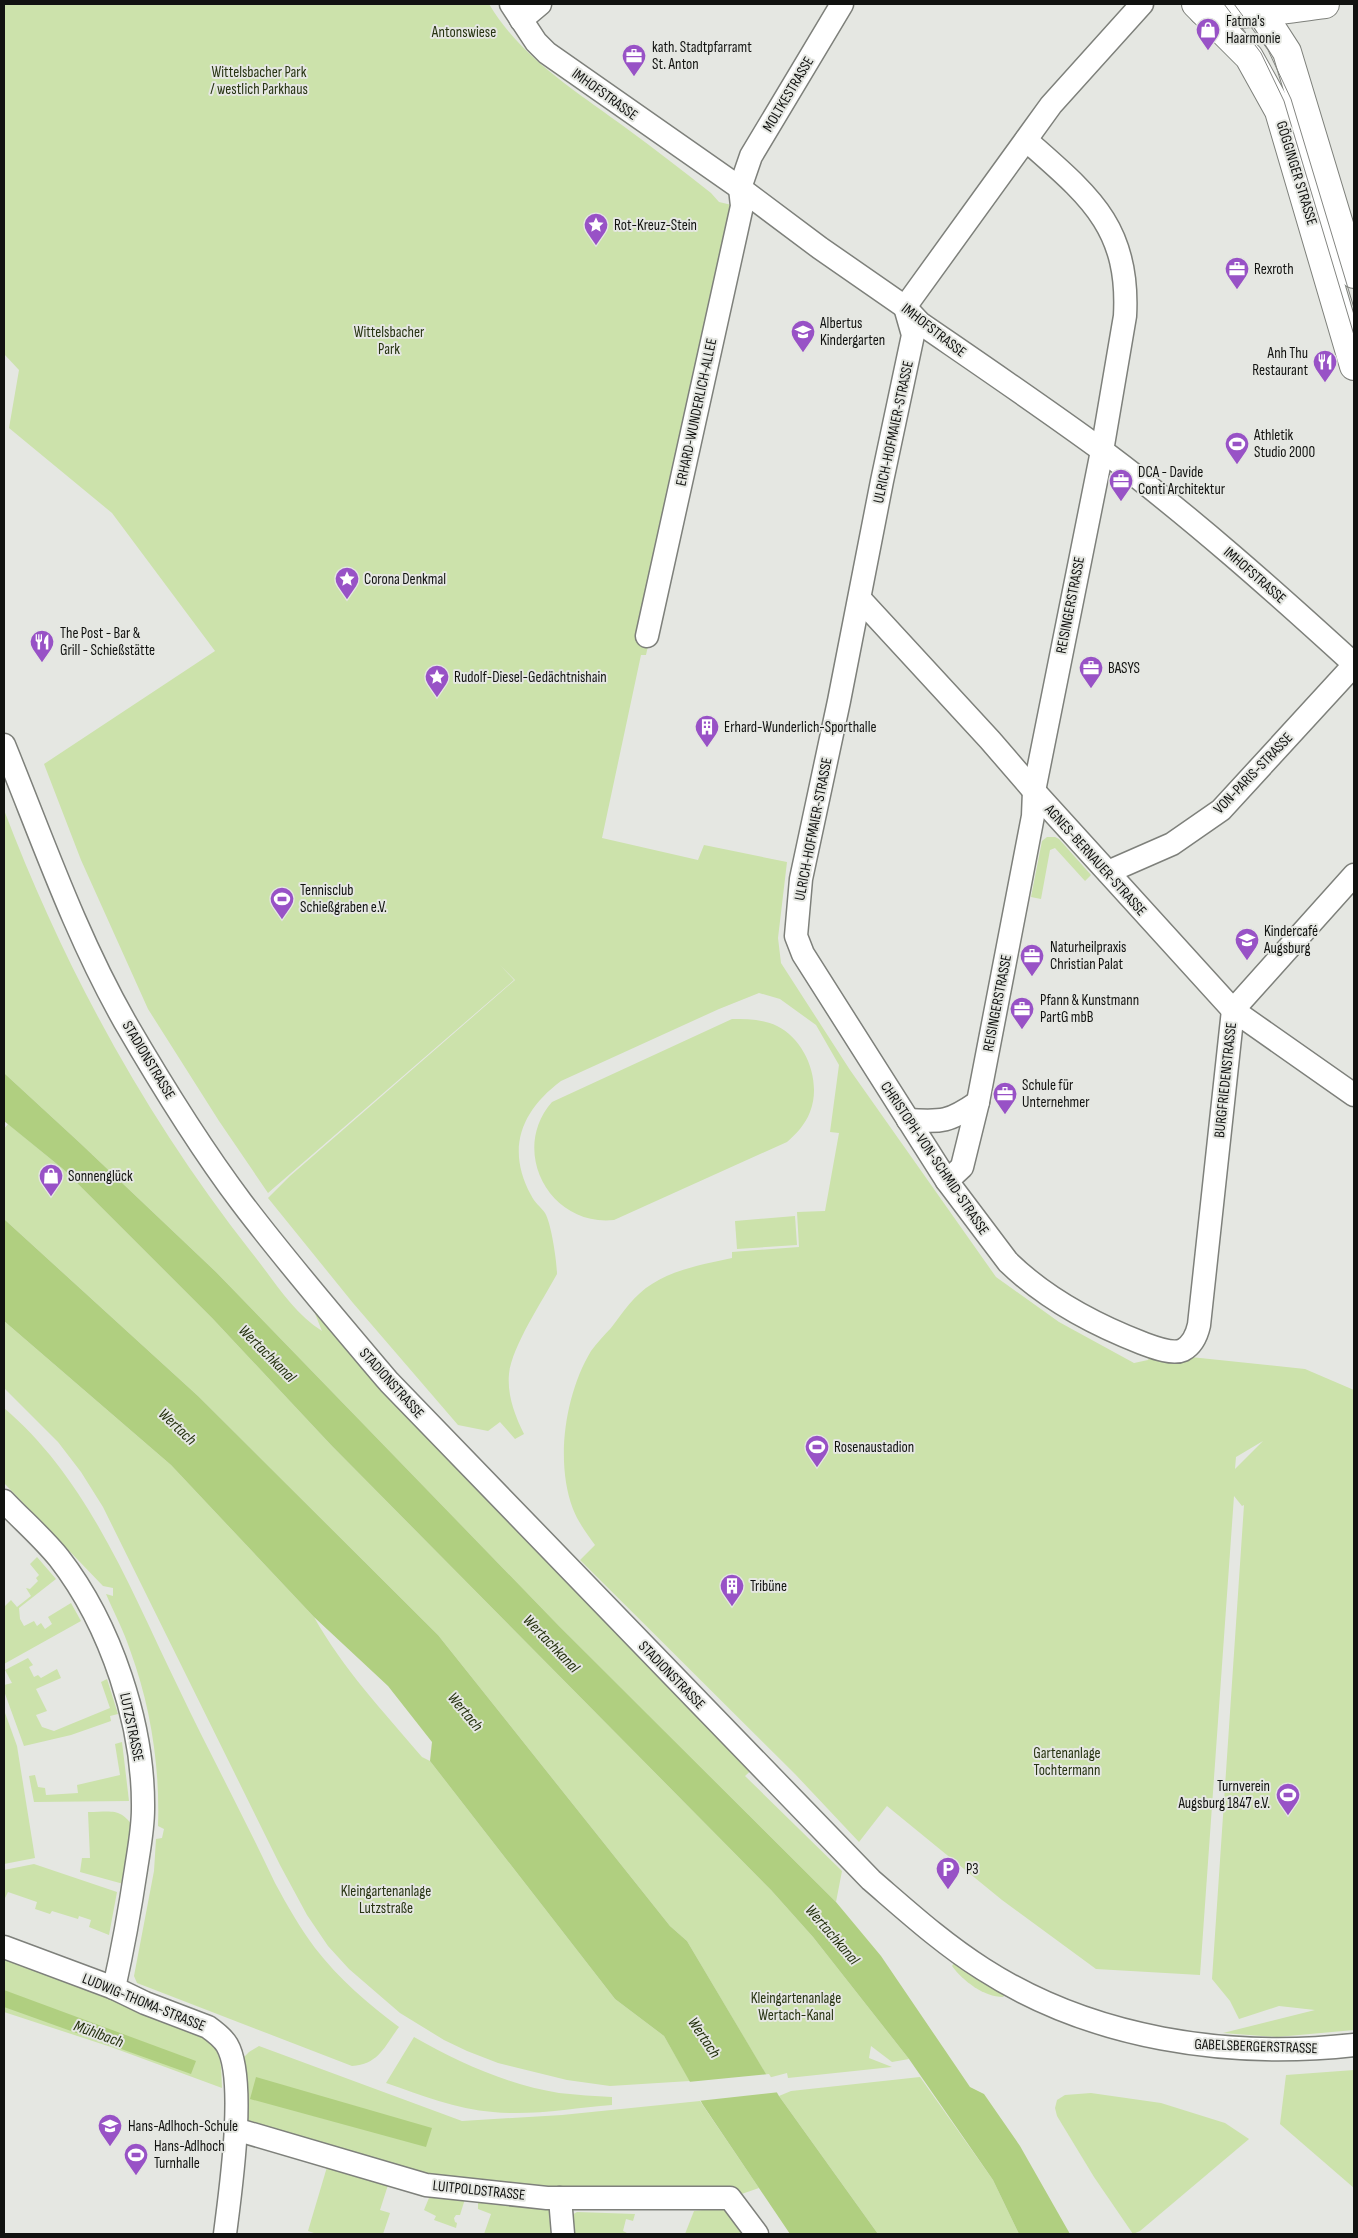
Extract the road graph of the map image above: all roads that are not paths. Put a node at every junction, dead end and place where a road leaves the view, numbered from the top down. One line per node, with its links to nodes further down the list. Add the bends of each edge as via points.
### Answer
1 (540, 4): 7 (street)
2 (842, 4): 9 (street, MOLTKESTRASSE, via 751,156)
3 (1142, 4): 8 (street, via 1052,105)
4 (1325, 4): 6 (main road)
5 (1200, 7): 6 (main road, via 1234,15); 12 (main road, GÖGGINGER STRASSE, via 1252,61 1279,111)
6 (1260, 8): 10 (main road, GÖGGINGER STRASSE, via 1288,52)
7 (516, 12): 9 (street, IMHOFSTRASSE, via 547,53)
8 (1026, 140): 11 (street); 13 (street, REISINGERSTRASSE, via 1096,206 1119,254 1126,295 1125,316)
9 (740, 188): 11 (street, IMHOFSTRASSE); 15 (street, ERHARD-WUNDERLICH-ALLEE, via 742,206)
10 (1354, 274)
11 (905, 307): 13 (street, IMHOFSTRASSE, via 920,322); 14 (street, ULRICH-HOFMAIER-STRASSE, via 913,335)
12 (1354, 366)
13 (1102, 450): 16 (street, IMHOFSTRASSE, via 1193,522); 18 (street, REISINGERSTRASSE)
14 (860, 600): 18 (street, AGNES-BERNAUER-STRASSE); 21 (street, ULRICH-HOFMAIER-STRASSE, via 801,879)
15 (647, 636)
16 (1354, 664): 19 (street, VON-PARIS-STRASSE, via 1221,810 1172,844)
17 (4, 745): 29 (street, STADIONSTRASSE, via 78,930 125,1021 187,1124 272,1242 389,1382 468,1466 871,1880)
18 (1034, 791): 19 (street, AGNES-BERNAUER-STRASSE); 24 (street, REISINGERSTRASSE, via 1033,816)
19 (1108, 872): 22 (street, AGNES-BERNAUER-STRASSE)
20 (1354, 875): 22 (street, BURGFRIEDENSTRASSE)
21 (796, 936): 25 (street, CHRISTOPH-VON-SCHMID-STRASSE, via 803,954)
22 (1233, 1010): 23 (street, AGNES-BERNAUER-STRASSE); 27 (street, BURGFRIEDENSTRASSE)
23 (1354, 1094)
24 (978, 1102): 25 (street, via 950,1120); 26 (street, REISINGERSTRASSE, via 962,1167)
25 (908, 1120): 26 (street, CHRISTOPH-VON-SCHMID-STRASSE)
26 (947, 1181): 27 (street, CHRISTOPH-VON-SCHMID-STRASSE, via 1008,1262 1062,1304 1096,1324 1168,1350 1184,1350)
27 (1198, 1330)
28 (4, 1502): 31 (street, LUTZSTRASSE, via 59,1558 86,1600 124,1688 135,1732 142,1775 142,1830 128,1926)
29 (918, 1921): 32 (street, GABELSBERGERSTRASSE, via 984,1970 1035,1998 1103,2024 1168,2040 1223,2048)
30 (4, 1947): 31 (street, LUDWIG-THOMA-STRASSE)
31 (114, 1988): 33 (street, LUDWIG-THOMA-STRASSE, via 208,2027 222,2039 235,2066)
32 (1354, 2046)
33 (235, 2129): 34 (street, LUITPOLDSTRASSE, via 426,2185); 35 (street, LUDWIG-THOMA-STRASSE)
34 (560, 2198): 36 (street); 37 (street, LUITPOLDSTRASSE, via 730,2198)
35 (225, 2234)
36 (563, 2234)
37 (757, 2234)

